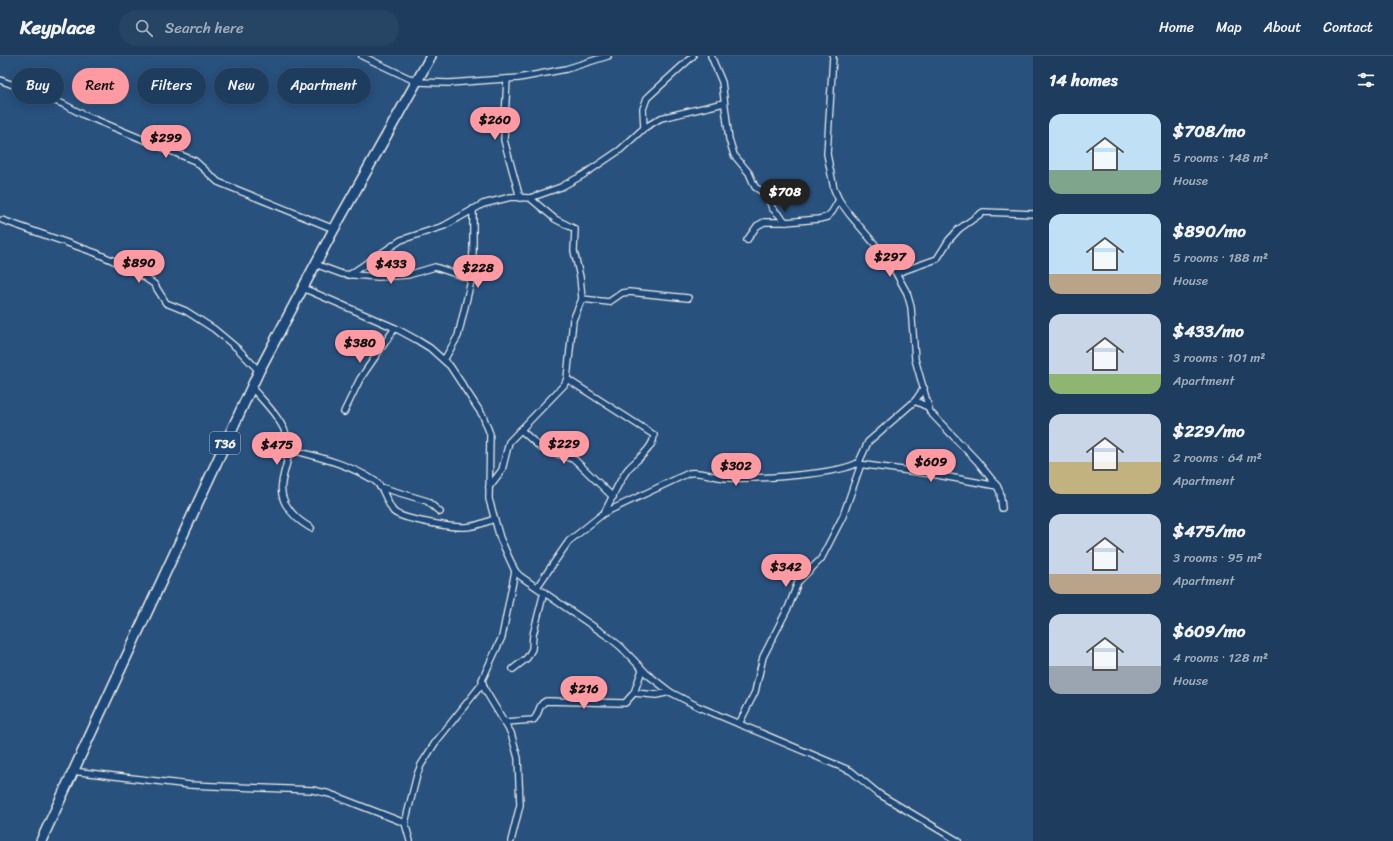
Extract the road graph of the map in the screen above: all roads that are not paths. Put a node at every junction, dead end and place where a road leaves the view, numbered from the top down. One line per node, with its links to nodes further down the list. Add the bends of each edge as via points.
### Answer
1 (362, 56): 9 (street)
2 (431, 56): 9 (highway, T36)
3 (608, 56): 7 (street, via 566,69)
4 (693, 56): 11 (street, via 646,98 643,109)
5 (711, 56): 10 (street, via 722,82)
6 (833, 56): 14 (street, via 827,154 830,176)
7 (507, 79): 9 (street, via 449,83); 12 (street, via 504,140)
8 (0, 80): 19 (street, via 53,99 84,115 196,161 218,182)
9 (417, 82): 19 (highway, T36)
10 (724, 103): 11 (street, via 669,115); 18 (street, via 728,139 734,155 749,173 755,188 767,195 772,208)
11 (644, 128): 13 (street, via 620,150 583,175 561,187)
12 (520, 198): 13 (street); 15 (street, via 508,198)
13 (530, 198): 27 (street, via 555,218 575,229 574,251 582,285)
14 (839, 200): 18 (street, via 827,217); 22 (street)
15 (473, 209): 23 (street, via 444,226 400,240); 24 (street, via 474,251)
16 (1033, 214): 22 (street, via 984,212 959,229 937,259)
17 (2, 220): 30 (street, via 96,253 132,269 154,284 166,303 186,311 214,329)
18 (786, 222): 20 (street, via 764,222 757,226)
19 (334, 229): 21 (highway, T36)
20 (747, 240)
21 (315, 264): 23 (street); 25 (highway, T36)
22 (897, 273): 33 (street, via 911,307 913,348)
23 (349, 276): 24 (street, via 408,275 435,267)
24 (471, 279): 29 (street, via 458,336)
25 (303, 288): 28 (street); 30 (highway, T36)
26 (688, 298): 27 (street, via 629,292 622,293 609,302)
27 (582, 299): 31 (street, via 573,320)
28 (395, 328): 29 (street, via 430,348); 36 (street, via 360,379)
29 (444, 360): 40 (street, via 467,390 483,416 490,434)
30 (259, 371): 32 (highway, T36)
31 (567, 379): 37 (street); 43 (street, via 654,435 649,446 625,474)
32 (252, 388): 38 (street, via 283,428); 59 (highway, T36)
33 (924, 388): 34 (street); 35 (street)
34 (915, 401): 35 (street); 39 (street, via 868,442)
35 (928, 408): 41 (street)
36 (344, 412)
37 (521, 430): 40 (street, via 509,442 502,470); 43 (street, via 542,448 575,460)
38 (289, 449): 42 (street, via 329,459 372,479); 48 (street, via 280,487 281,496 291,514)
39 (859, 464): 41 (street); 46 (street, via 840,469 767,478 729,478 703,472 689,473); 58 (street, via 843,516 821,559 798,582 763,657 754,692)
40 (489, 486): 47 (street)
41 (997, 486): 44 (street)
42 (380, 487): 45 (street, via 427,501); 47 (street, via 392,510 402,516 449,527 475,526)
43 (613, 497): 46 (street)
44 (1002, 508)
45 (440, 512)
46 (604, 513): 50 (street, via 569,541)
47 (494, 519): 49 (street)
48 (311, 528)
49 (515, 571): 50 (street); 54 (street, via 502,638)
50 (537, 587): 51 (street)
51 (544, 592): 52 (street, via 532,649); 53 (street, via 610,638)
52 (513, 669)
53 (642, 670): 55 (street); 56 (street)
54 (482, 684): 57 (street); 60 (street, via 438,739 421,765)
55 (670, 692): 56 (street, via 656,696); 58 (street)
56 (634, 693): 57 (street, via 629,700 618,704 546,701 540,705 536,719)
57 (505, 722): 63 (street, via 518,758 520,805)
58 (739, 724): 64 (street, via 850,771 879,794)
59 (72, 771): 60 (street, via 190,785 313,790); 61 (highway, T36)
60 (405, 823): 62 (street)
61 (40, 841)
62 (410, 841)
63 (511, 841)
64 (958, 841)

